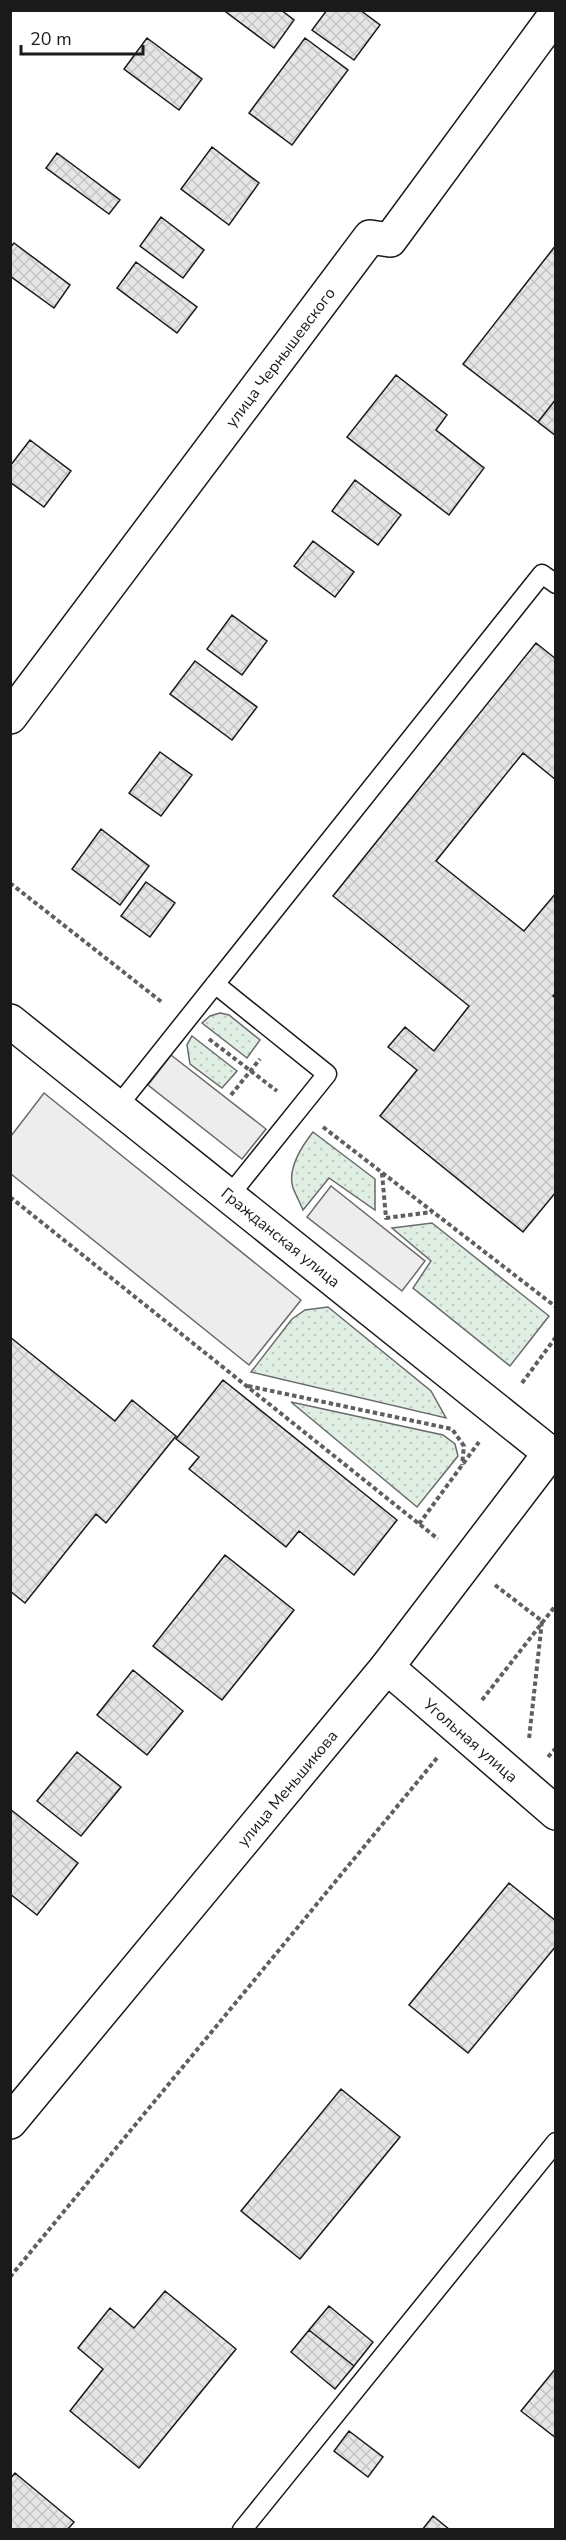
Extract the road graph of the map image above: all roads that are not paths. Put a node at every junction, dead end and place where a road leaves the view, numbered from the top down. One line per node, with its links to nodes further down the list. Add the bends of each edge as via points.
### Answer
1 (555, 14): 3 (main road, улица Чернышевского, via 390,240 370,237)
2 (555, 584): 4 (lane, via 542,574)
3 (10, 717)
4 (215, 984): 6 (lane); 7 (lane, via 327,1074)
5 (10, 1021): 6 (main road, Гражданская улица)
6 (118, 1106): 7 (main road, Гражданская улица)
7 (229, 1196): 8 (main road, Гражданская улица)
8 (553, 1450): 9 (main road, улица Меньшикова)
9 (387, 1667): 10 (main road, Угольная улица); 11 (main road, улица Меньшикова)
10 (555, 1814)
11 (10, 2122)
12 (555, 2142): 13 (lane)
13 (242, 2529)

